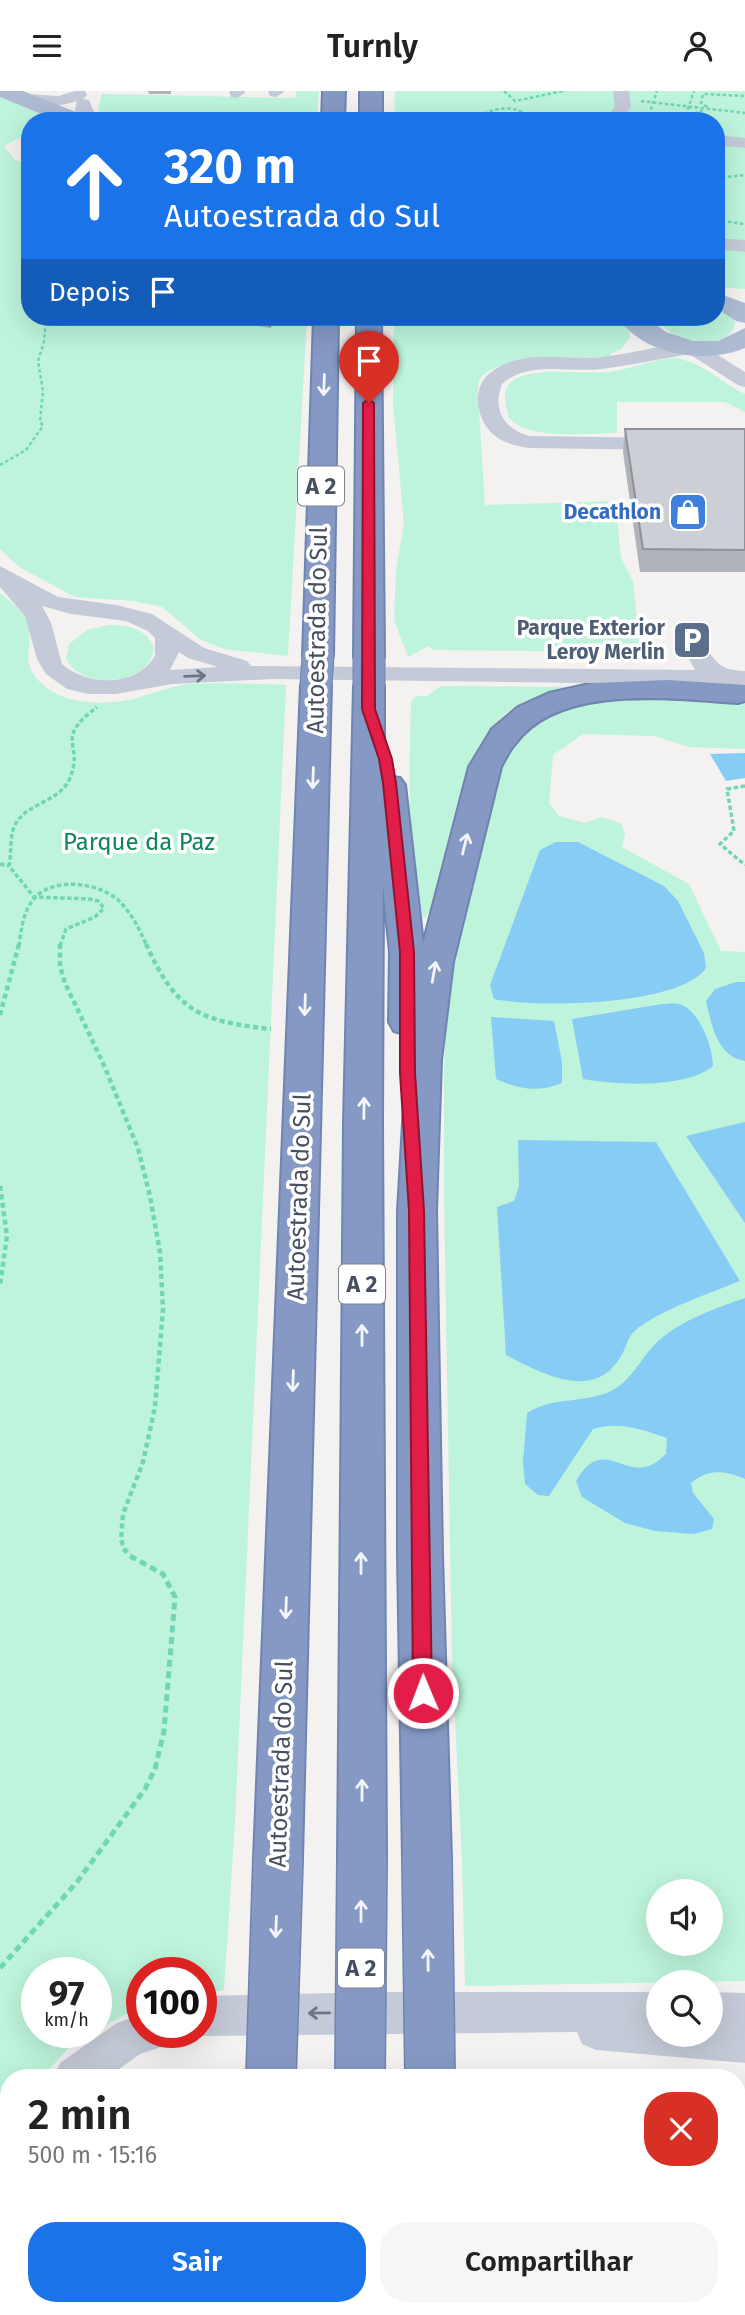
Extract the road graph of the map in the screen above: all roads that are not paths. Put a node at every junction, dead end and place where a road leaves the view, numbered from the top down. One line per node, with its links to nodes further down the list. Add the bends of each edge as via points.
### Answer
1 (4, 91): 5 (main road, via 26,99)
2 (334, 91): 6 (highway)
3 (371, 91): 7 (highway)
4 (622, 95): 8 (street)
5 (79, 103)
6 (333, 112)
7 (371, 112)
8 (619, 112)
9 (725, 141): 10 (street)
10 (745, 143)
11 (725, 245): 12 (street)
12 (745, 246)
13 (725, 301): 15 (main road)
14 (725, 302): 20 (main road, via 732,305)
15 (745, 305)
16 (327, 326): 47 (highway, Autoestrada do Sul / A 2, one-way to 47, bridge)
17 (369, 326): 34 (highway, Autoestrada do Sul / A 2)
18 (644, 326): 22 (street, via 645,343)
19 (647, 326): 21 (main road, via 658,338)
20 (745, 337): 21 (main road, via 727,347)
21 (691, 349): 22 (street); 23 (street)
22 (629, 356): 24 (street, via 594,364 530,365 506,371 489,388 490,416 503,433 530,442)
23 (745, 381)
24 (745, 445)
25 (0, 573): 26 (street, via 27,592 58,604); 30 (street, via 37,618)
26 (122, 613): 27 (street); 30 (street, via 66,625 52,638)
27 (162, 630): 31 (street, via 195,653); 33 (street, via 169,643 163,664)
28 (667, 652): 32 (street, via 664,667)
29 (697, 652): 35 (street, via 705,667)
30 (47, 653): 33 (street, via 51,666 72,682 105,687)
31 (272, 672): 32 (street); 33 (street, one-way to 31)
32 (638, 677): 35 (street)
33 (127, 684)
34 (369, 684): 36 (highway, via 385,759 404,918); 48 (highway, Autoestrada do Sul / A 2, one-way to 34, bridge)
35 (742, 687): 36 (highway, one-way to 35, via 431,990 482,779 496,744 529,713 582,694)
36 (416, 1211): 49 (highway, one-way to 36, bridge)
37 (387, 2012): 38 (street); 41 (street, one-way to 41); 42 (street)
38 (646, 2012)
39 (723, 2013): 40 (street)
40 (745, 2013)
41 (217, 2017)
42 (646, 2034)
43 (126, 2041): 46 (street)
44 (723, 2041): 45 (street)
45 (745, 2043)
46 (85, 2069)
47 (271, 2069)
48 (360, 2069)
49 (430, 2069)

